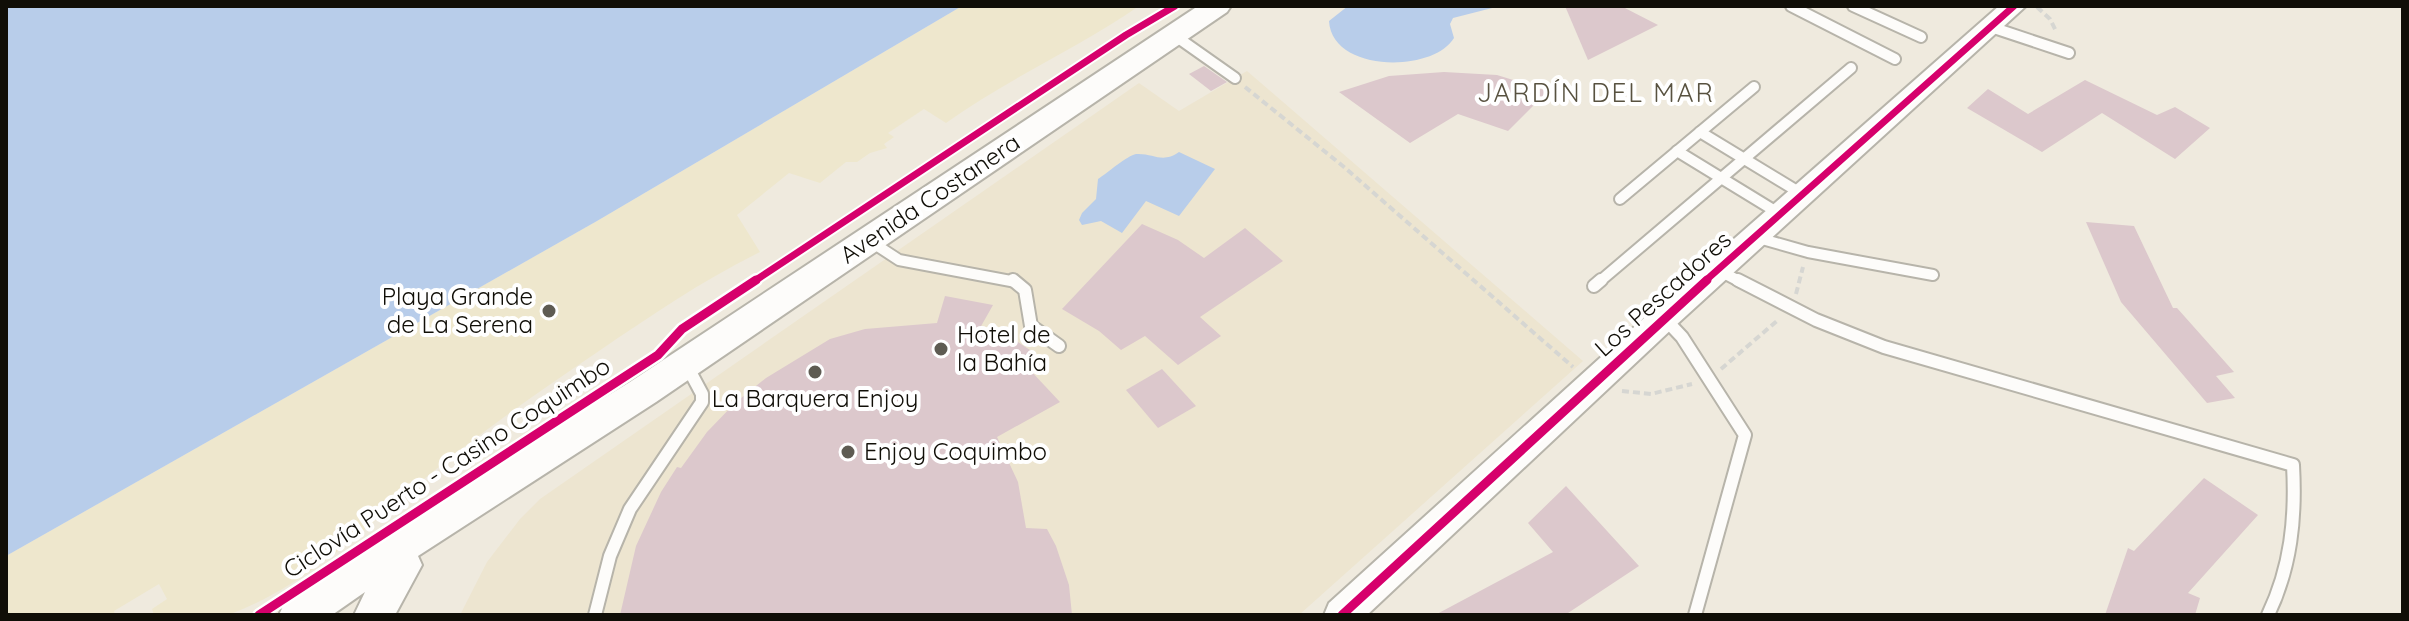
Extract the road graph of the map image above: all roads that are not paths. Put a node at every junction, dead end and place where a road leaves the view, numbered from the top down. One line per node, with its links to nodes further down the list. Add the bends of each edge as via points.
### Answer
1 (1217, 6): 6 (main road, Avenida Costanera)
2 (1791, 6): 9 (lane)
3 (1853, 6): 7 (lane)
4 (2014, 6): 5 (street, Los Pescadores)
5 (1991, 27): 8 (lane); 18 (street, Los Pescadores)
6 (1174, 35): 11 (lane); 20 (main road, Avenida Costanera)
7 (1921, 37)
8 (2069, 53)
9 (1895, 59)
10 (1851, 68): 15 (lane)
11 (1235, 78)
12 (1754, 87): 13 (lane)
13 (1700, 132): 14 (lane); 15 (lane)
14 (1677, 151): 16 (lane); 17 (lane)
15 (1745, 159): 16 (lane); 18 (lane)
16 (1722, 178): 18 (lane); 23 (lane)
17 (1620, 199)
18 (1792, 204): 19 (street, Los Pescadores)
19 (1755, 237): 21 (street, Los Pescadores); 22 (lane)
20 (869, 240): 25 (lane, via 899,260 1023,285 1029,298 1028,322); 26 (main road, Avenida Costanera)
21 (1718, 270): 24 (street, Los Pescadores); 35 (lane, via 1884,347 2293,465 2290,553)
22 (1933, 275)
23 (1594, 286)
24 (1664, 318): 33 (street, Los Pescadores); 34 (lane, via 1745,435)
25 (1059, 346)
26 (686, 363): 27 (main road, Avenida Costanera); 32 (lane, via 702,394 700,409 630,509 610,556)
27 (643, 392): 28 (main road, Avenida Costanera, via 563,460); 29 (main road, Avenida Costanera)
28 (402, 565): 30 (main road, Avenida Costanera); 31 (main road)
29 (299, 615)
30 (329, 615)
31 (374, 615)
32 (595, 615)
33 (1342, 615)
34 (1695, 615)
35 (2268, 615)

